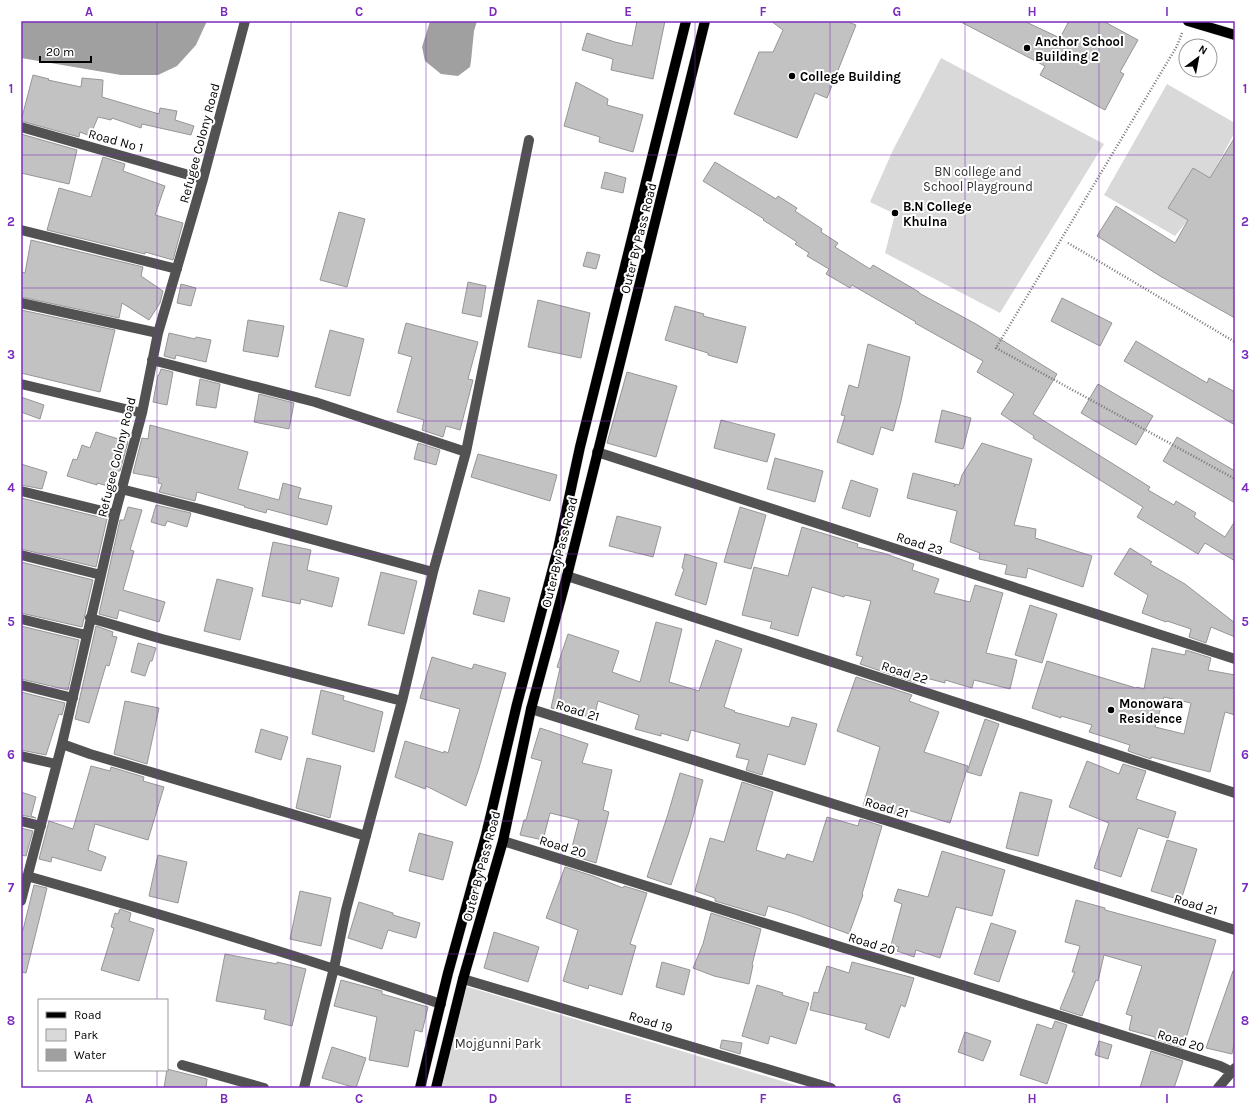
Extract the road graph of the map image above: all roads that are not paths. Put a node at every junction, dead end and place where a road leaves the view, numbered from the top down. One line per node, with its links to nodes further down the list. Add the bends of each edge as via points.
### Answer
1 (244, 21): 8 (street, Refugee Colony Road)
2 (686, 21): 46 (main road, Outer By Pass Road, via 580,447 558,549)
3 (705, 21): 17 (main road, Outer By Pass Road)
4 (1186, 24): 5 (main road)
5 (1235, 35)
6 (21, 127): 8 (street, Road No 1)
7 (529, 140): 16 (street)
8 (204, 179): 10 (street, Refugee Colony Road)
9 (21, 230): 10 (street)
10 (177, 269): 12 (street, Refugee Colony Road)
11 (21, 303): 12 (street)
12 (158, 333): 13 (street, Refugee Colony Road)
13 (152, 360): 15 (street, Refugee Colony Road); 16 (street, via 315,402)
14 (21, 384): 15 (street)
15 (142, 413): 18 (street, Refugee Colony Road)
16 (466, 452): 22 (street)
17 (597, 452): 24 (main road, Outer By Pass Road); 28 (street, Road 23)
18 (121, 489): 20 (street, Refugee Colony Road); 22 (street)
19 (21, 491): 20 (street)
20 (115, 514): 23 (street, Refugee Colony Road)
21 (21, 555): 23 (street)
22 (433, 572): 31 (street)
23 (101, 575): 25 (street, Refugee Colony Road)
24 (567, 576): 32 (main road, Outer By Pass Road); 36 (street, Road 22)
25 (90, 618): 27 (street, Refugee Colony Road); 31 (street)
26 (21, 619): 27 (street)
27 (86, 635): 30 (street, Refugee Colony Road)
28 (1235, 659)
29 (21, 685): 30 (street)
30 (73, 698): 33 (street, Refugee Colony Road)
31 (402, 700): 39 (street)
32 (531, 709): 40 (main road, Outer By Pass Road); 43 (street, Road 21)
33 (62, 744): 35 (street, Refugee Colony Road); 39 (street)
34 (21, 756): 35 (street)
35 (56, 764): 38 (street, Refugee Colony Road)
36 (1235, 793)
37 (21, 821): 38 (street)
38 (41, 826): 41 (street, Refugee Colony Road)
39 (366, 836): 44 (street, via 346,910)
40 (503, 841): 45 (main road, Outer By Pass Road); 48 (street, Road 20)
41 (24, 882): 42 (street, Refugee Colony Road); 44 (street, via 87,893)
42 (21, 901)
43 (1235, 930)
44 (334, 968): 46 (street); 50 (street)
45 (463, 979): 52 (main road, Outer By Pass Road); 53 (street, Road 19)
46 (441, 1004): 51 (main road, Outer By Pass Road)
47 (182, 1065): 49 (street)
48 (1233, 1070): 54 (street)
49 (264, 1088)
50 (304, 1088)
51 (420, 1088)
52 (436, 1088)
53 (831, 1088)
54 (1218, 1088)

